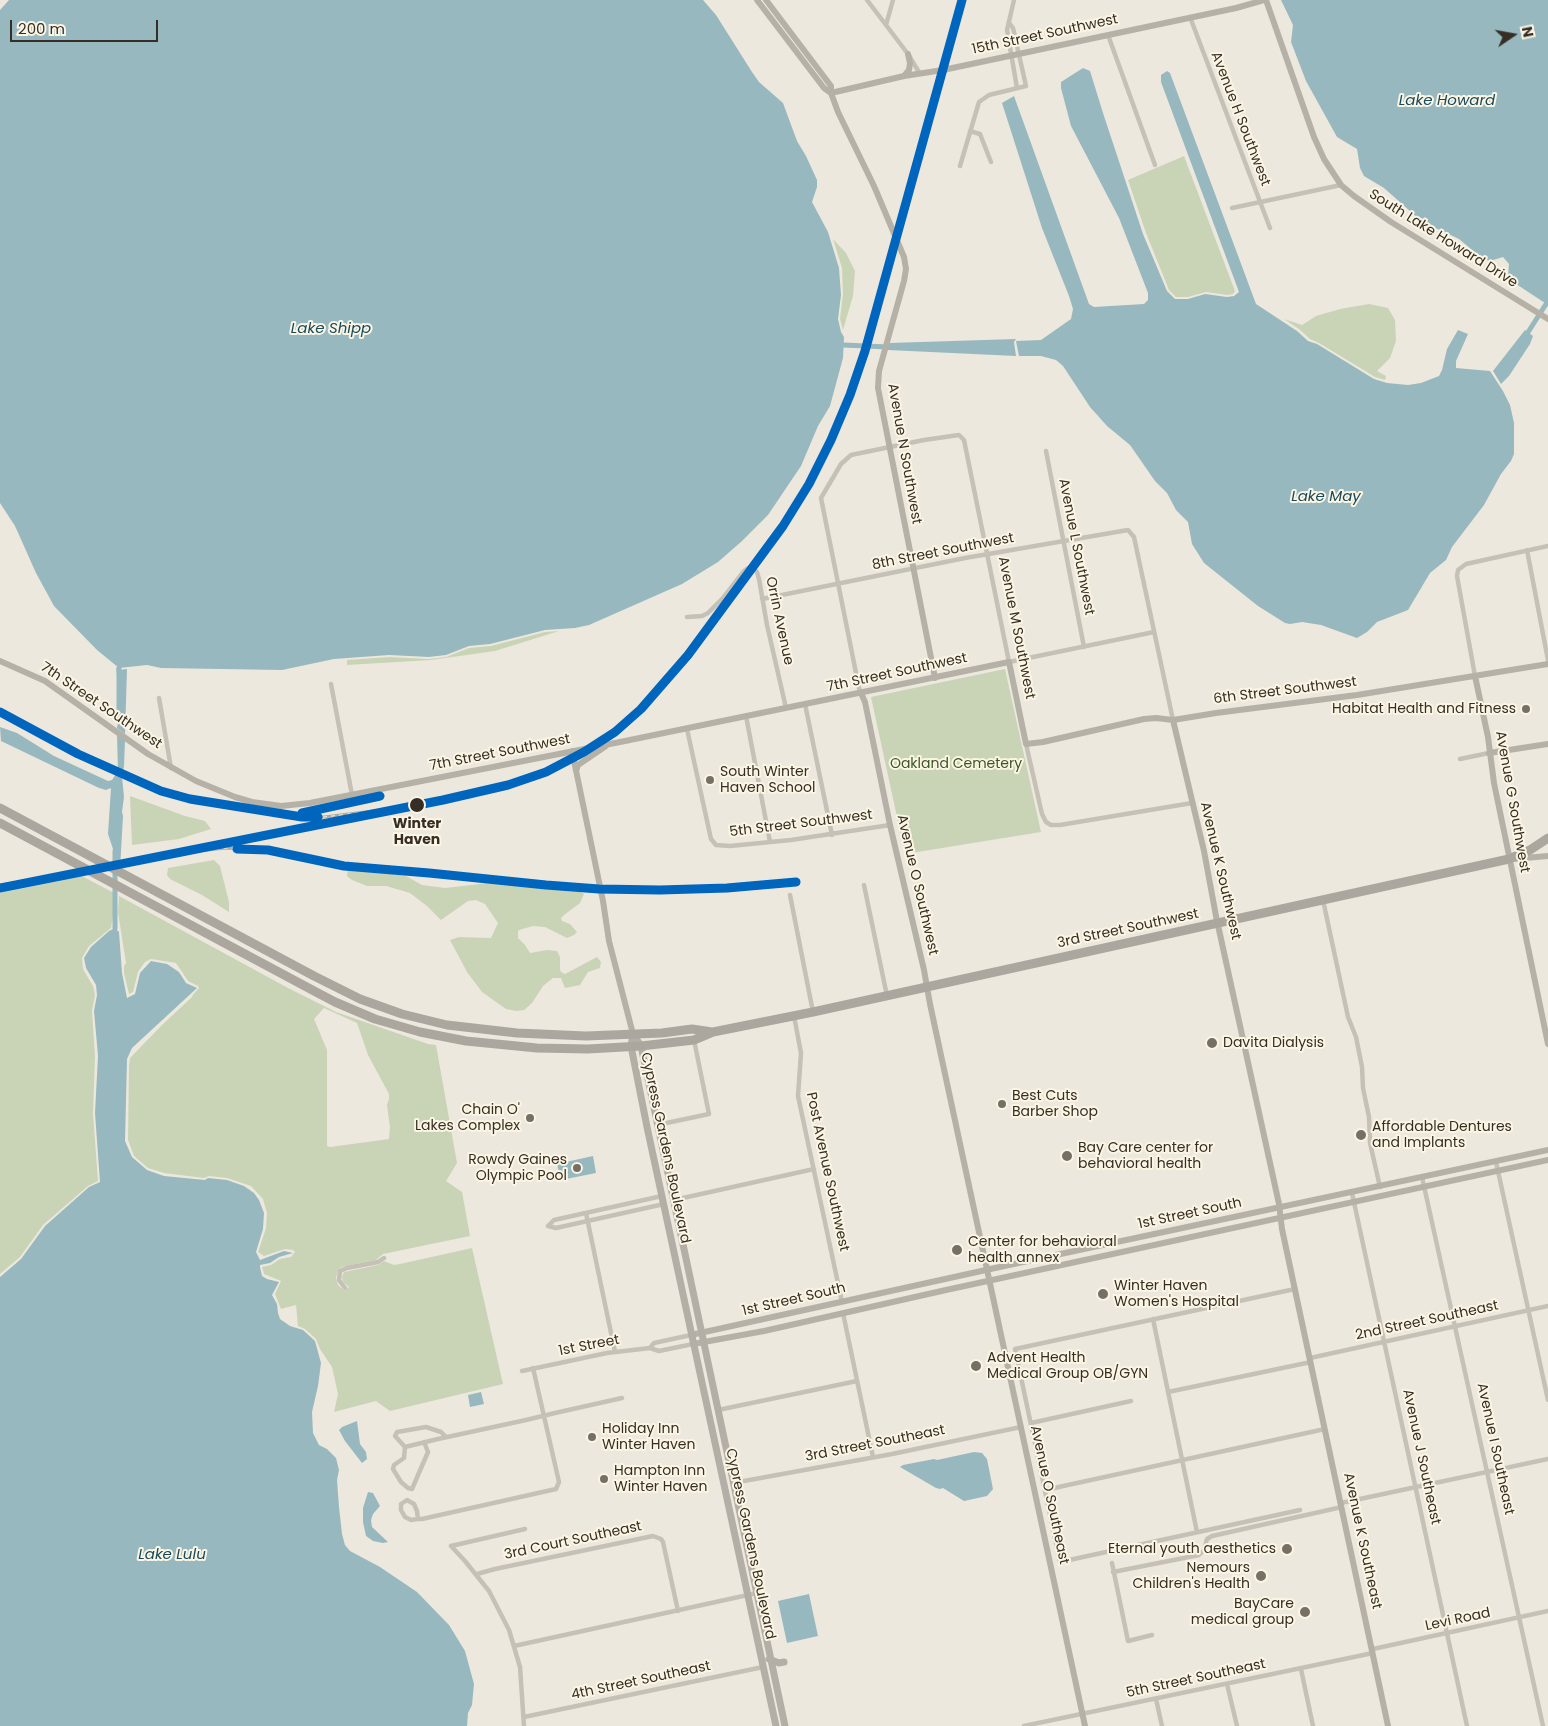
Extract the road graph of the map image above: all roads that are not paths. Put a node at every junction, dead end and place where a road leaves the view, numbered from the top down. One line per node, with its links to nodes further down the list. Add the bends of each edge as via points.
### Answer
1 (757, 0): 17 (street)
2 (766, 0): 17 (street, Avenue N Southwest, via 823,74 831,86)
3 (867, 0): 10 (street)
4 (893, 0): 10 (street)
5 (1014, 0): 13 (street, via 1010,24)
6 (1265, 0): 7 (street, 15th Street Southwest); 8 (street, South Lake Howard Drive)
7 (1248, 5): 8 (street, via 1263,7); 9 (street, 15th Street Southwest)
8 (1270, 12): 22 (street, South Lake Howard Drive, via 1314,137)
9 (1190, 17): 11 (street, 15th Street Southwest); 23 (street, Avenue H Southwest)
10 (886, 25): 12 (street)
11 (1108, 35): 13 (street, 15th Street Southwest); 20 (street)
12 (908, 54): 14 (street); 15 (street, via 909,70)
13 (1015, 54): 14 (street, 15th Street Southwest); 16 (street); 16 (street, via 1026,86)
14 (920, 74): 15 (street, 15th Street Southwest)
15 (904, 76): 17 (street, 15th Street Southwest)
16 (1017, 88): 18 (street, via 983,97)
17 (831, 94): 27 (street, Avenue N Southwest, via 896,236 906,269 878,377)
18 (970, 131): 19 (street, via 980,134); 21 (street)
19 (991, 162)
20 (1155, 165)
21 (960, 166)
22 (1341, 185): 23 (street); 26 (street, South Lake Howard Drive, via 1391,222)
23 (1260, 202): 24 (street); 25 (street, Avenue H Southwest)
24 (1232, 208)
25 (1270, 228)
26 (1548, 319)
27 (888, 448): 33 (street, Avenue M Southwest, via 924,440 962,437); 34 (street, Avenue N Southwest); 35 (street, Avenue O Southwest, via 851,455 841,464 823,494 822,505)
28 (1046, 451): 30 (street, Avenue L Southwest)
29 (1130, 531): 30 (street, 8th Street Southwest); 38 (street, Avenue K Southwest)
30 (1062, 541): 33 (street, 8th Street Southwest); 39 (street, Avenue L Southwest)
31 (1548, 546): 32 (street)
32 (1527, 550): 40 (street); 44 (street, Avenue G Southwest, via 1458,570)
33 (988, 554): 34 (street, 8th Street Southwest); 42 (street, Avenue M Southwest)
34 (913, 570): 35 (street, 8th Street Southwest); 45 (street, Avenue N Southwest)
35 (838, 584): 36 (street, 8th Street Southwest); 47 (street, Avenue O Southwest)
36 (762, 599): 37 (street, Orrin Avenue, via 757,572 748,568 708,613); 50 (street, Orrin Avenue)
37 (687, 618)
38 (1154, 632): 39 (street, 7th Street Southwest); 52 (street, Avenue K Southwest)
39 (1084, 647): 42 (street, 7th Street Southwest)
40 (1548, 660)
41 (0, 661): 60 (street, 7th Street Southwest, via 45,681)
42 (1008, 662): 45 (street, 7th Street Southwest); 55 (street, Avenue M Southwest)
43 (1548, 664): 44 (street, 6th Street Southwest)
44 (1475, 676): 52 (street, 6th Street Southwest); 58 (street, Avenue G Southwest)
45 (935, 678): 47 (street, 7th Street Southwest)
46 (331, 684): 62 (street)
47 (862, 693): 49 (street, 7th Street Southwest); 66 (street, Avenue O Southwest)
48 (160, 698): 60 (street)
49 (805, 704): 50 (street, 7th Street Southwest); 67 (street)
50 (786, 708): 51 (street, 7th Street Southwest)
51 (746, 716): 53 (street, 7th Street Southwest); 69 (street)
52 (1173, 720): 55 (street, 6th Street Southwest, via 1144,719); 63 (street, Avenue K Southwest)
53 (686, 729): 54 (street, 7th Street Southwest); 69 (street, 5th Street Southwest, via 711,839 716,845 730,846)
54 (609, 744): 57 (street, 7th Street Southwest); 61 (street, via 578,766)
55 (1026, 744): 63 (street, Avenue M Southwest, via 1042,814 1048,823 1055,826)
56 (1548, 744): 58 (street)
57 (572, 751): 61 (street); 62 (street, 7th Street Southwest)
58 (1489, 753): 59 (street); 71 (street, Avenue G Southwest)
59 (1460, 758)
60 (172, 768): 62 (street, 7th Street Southwest, via 230,795 264,804 300,805)
61 (576, 772): 82 (street, via 609,941)
62 (352, 795)
63 (1192, 803): 75 (street, Avenue K Southwest)
64 (0, 808): 82 (highway, 3rd Street Southwest, via 340,990 380,1007 447,1025 492,1031 579,1036)
65 (0, 823): 85 (highway, 3rd Street Southwest, via 335,1002 398,1026 443,1038 505,1046 588,1049)
66 (890, 825): 67 (street, 5th Street Southwest); 76 (street, Avenue O Southwest)
67 (832, 835): 69 (street, 5th Street Southwest)
68 (1548, 838): 71 (highway)
69 (770, 842)
70 (1548, 856): 71 (street, 3rd Street Southwest)
71 (1509, 859): 74 (highway, 3rd Street Southwest); 80 (street, Avenue G Southwest)
72 (864, 886): 77 (street)
73 (790, 894): 78 (street)
74 (1323, 900): 75 (highway, 3rd Street Southwest); 94 (street, via 1362,1067 1371,1146)
75 (1218, 923): 76 (highway, 3rd Street Southwest); 100 (street, Avenue K Southwest)
76 (927, 987): 77 (highway, 3rd Street Southwest); 105 (street, Avenue O Southwest)
77 (887, 996): 78 (highway, 3rd Street Southwest)
78 (813, 1012): 79 (highway, 3rd Street Southwest)
79 (794, 1016): 81 (highway, 3rd Street Southwest); 90 (street, Post Avenue Southwest, via 801,1053 798,1096)
80 (1546, 1024): 84 (street, Avenue G Southwest)
81 (713, 1032): 82 (highway, 3rd Street Southwest, via 692,1029); 83 (highway, 3rd Street Southwest)
82 (633, 1034): 85 (main road, Cypress Gardens Boulevard)
83 (694, 1040): 85 (highway, 3rd Street Southwest); 86 (street, via 709,1114)
84 (1548, 1044)
85 (636, 1046): 86 (main road, Cypress Gardens Boulevard); 96 (main road, Cypress Gardens Boulevard)
86 (657, 1124): 97 (main road, Cypress Gardens Boulevard)
87 (1548, 1150): 89 (street, 1st Street South)
88 (1548, 1160): 91 (street, 1st Street South)
89 (1496, 1162): 91 (street); 92 (street, 1st Street South)
90 (814, 1169): 97 (street); 111 (street, Post Avenue Southwest)
91 (1498, 1171): 93 (street, 1st Street South); 113 (street)
92 (1422, 1177): 93 (street, Avenue I Southeast); 94 (street, 1st Street South)
93 (1425, 1186): 98 (street, 1st Street South); 116 (street, Avenue I Southeast)
94 (1380, 1187): 95 (street, 1st Street South)
95 (1352, 1193): 98 (street, Avenue J Southeast); 100 (street, 1st Street South)
96 (662, 1196): 99 (main road, Cypress Gardens Boulevard); 101 (street)
97 (674, 1200): 117 (main road, Cypress Gardens Boulevard)
98 (1354, 1202): 102 (street, 1st Street South); 120 (street, Avenue J Southeast)
99 (664, 1204): 103 (street); 118 (main road, Cypress Gardens Boulevard)
100 (1280, 1208): 102 (street, Avenue K Southwest); 105 (street, 1st Street South)
101 (586, 1213): 103 (street); 103 (street, via 554,1220 548,1226 556,1228)
102 (1280, 1218): 107 (street, 1st Street South); 109 (street, Avenue K Southeast)
103 (587, 1221): 123 (street)
104 (384, 1258): 108 (street, via 340,1271 340,1280)
105 (986, 1270): 106 (street, 1st Street South); 107 (street, Avenue O Southeast)
106 (953, 1278): 110 (street, via 933,1288); 111 (street, 1st Street South)
107 (989, 1281): 110 (street, 1st Street South); 136 (street, Avenue O Southeast)
108 (345, 1288)
109 (1295, 1289): 115 (street); 124 (street, Avenue K Southeast)
110 (929, 1294): 114 (street, 1st Street South)
111 (842, 1302): 117 (street, 1st Street South)
112 (1548, 1306): 113 (street, 2nd Street Southeast)
113 (1528, 1310): 116 (street, 2nd Street Southeast); 130 (street)
114 (843, 1313): 119 (street, 1st Street South); 127 (street)
115 (1153, 1319): 128 (street); 135 (street, via 1015,1349)
116 (1456, 1326): 120 (street, 2nd Street Southeast); 146 (street, Avenue I Southeast)
117 (702, 1333): 118 (street, 1st Street South); 119 (main road, Cypress Gardens Boulevard)
118 (691, 1335): 121 (main road, Cypress Gardens Boulevard); 122 (street, 1st Street, via 654,1343)
119 (704, 1342): 121 (street, 1st Street South); 132 (main road, Cypress Gardens Boulevard)
120 (1384, 1342): 124 (street, 2nd Street Southeast); 148 (street, Avenue J Southeast)
121 (693, 1344): 122 (street, 1st Street, via 659,1351); 134 (main road, Cypress Gardens Boulevard)
122 (650, 1348): 123 (street, 1st Street)
123 (615, 1352): 125 (street, 1st Street)
124 (1311, 1360): 128 (street); 137 (street, Avenue K Southeast)
125 (531, 1369): 126 (street); 133 (street)
126 (522, 1371)
127 (857, 1381): 132 (street); 143 (street)
128 (1168, 1392): 145 (street)
129 (622, 1398): 133 (street)
130 (1548, 1400)
131 (1131, 1401): 135 (street)
132 (718, 1410): 141 (main road, Cypress Gardens Boulevard)
133 (544, 1415): 138 (street); 152 (street, via 559,1482 556,1489)
134 (709, 1415): 140 (main road, Cypress Gardens Boulevard); 141 (main road, via 715,1417)
135 (1031, 1422): 149 (street)
136 (1022, 1427): 143 (street, 3rd Street Southeast); 175 (street, Avenue O Southeast)
137 (1326, 1429): 145 (street); 150 (street, Avenue K Southeast)
138 (446, 1437): 139 (street); 142 (street, via 426,1427 397,1432 395,1436)
139 (424, 1442): 142 (street); 142 (street, via 428,1452 412,1489 401,1482 393,1469 404,1458)
140 (716, 1446): 147 (main road); 159 (main road, Cypress Gardens Boulevard)
141 (725, 1446): 147 (main road, Cypress Gardens Boulevard)
142 (404, 1447)
143 (873, 1457): 147 (street, 3rd Street Southeast)
144 (1548, 1458): 146 (street)
145 (1182, 1460): 149 (street); 154 (street)
146 (1488, 1471): 148 (street); 162 (street, Avenue I Southeast)
147 (733, 1483): 158 (main road, Cypress Gardens Boulevard)
148 (1416, 1487): 150 (street); 164 (street, Avenue J Southeast)
149 (1045, 1490): 154 (street, via 1060,1562)
150 (1342, 1505): 156 (street, via 1212,1536 1199,1555); 167 (street, Avenue K Southeast)
151 (1300, 1510): 154 (street)
152 (418, 1519): 152 (street, via 405,1517 401,1510 404,1502 407,1500 414,1504)
153 (525, 1529): 157 (street, via 451,1546)
154 (1197, 1532)
155 (1112, 1564): 156 (street)
156 (1114, 1572): 165 (street, via 1128,1641)
157 (477, 1574): 160 (street, 3rd Court Southeast, via 653,1536 663,1542); 166 (street, via 502,1615)
158 (757, 1593): 159 (street); 168 (main road, Cypress Gardens Boulevard)
159 (748, 1595): 160 (street); 163 (main road, Cypress Gardens Boulevard)
160 (678, 1610): 166 (street)
161 (1548, 1611): 162 (street, Levi Road)
162 (1520, 1617): 164 (street, Levi Road); 187 (street, Avenue I Southeast)
163 (756, 1632): 168 (main road, via 766,1657); 170 (main road, Cypress Gardens Boulevard)
164 (1447, 1634): 167 (street, Levi Road); 186 (street, Avenue J Southeast)
165 (1152, 1635)
166 (514, 1646): 176 (street, via 520,1667)
167 (1373, 1651): 171 (street, 5th Street Southeast); 185 (street, Avenue K Southeast)
168 (771, 1661): 169 (main road); 173 (main road, Cypress Gardens Boulevard)
169 (784, 1662)
170 (764, 1667): 173 (main road); 176 (street, 4th Street Southeast); 178 (main road, Cypress Gardens Boulevard)
171 (1301, 1668): 172 (street, 5th Street Southeast); 184 (street)
172 (1227, 1684): 174 (street, 5th Street Southeast); 183 (street)
173 (778, 1695): 179 (main road, Cypress Gardens Boulevard)
174 (1156, 1699): 175 (street, 5th Street Southeast); 182 (street)
175 (1082, 1714): 180 (street, 5th Street Southeast); 181 (street, Avenue O Southeast)
176 (524, 1717): 177 (street)
177 (524, 1726)
178 (776, 1726)
179 (785, 1726)
180 (1024, 1726)
181 (1085, 1726)
182 (1162, 1726)
183 (1236, 1726)
184 (1313, 1726)
185 (1388, 1726)
186 (1467, 1726)
187 (1543, 1726)

